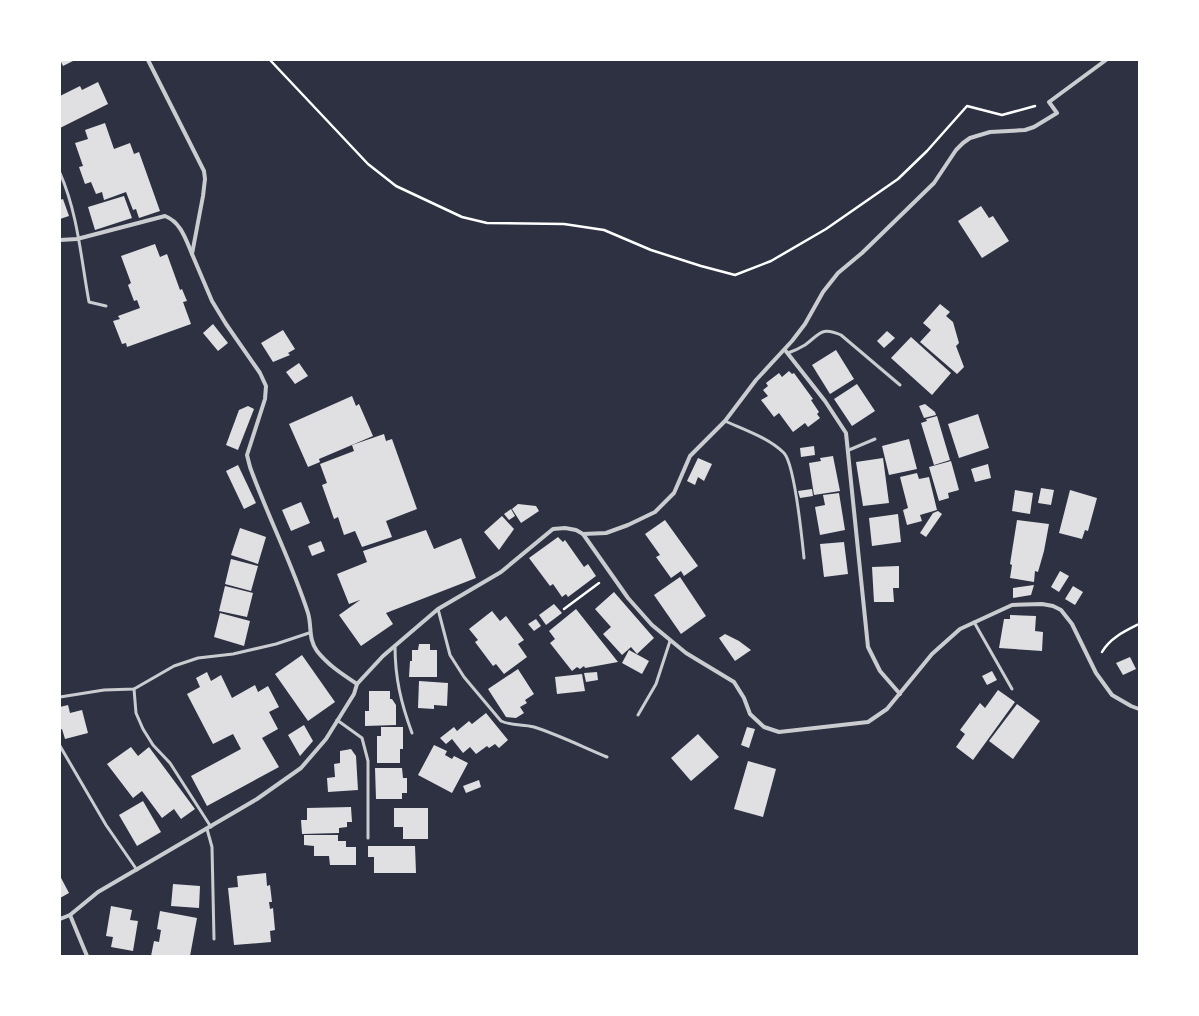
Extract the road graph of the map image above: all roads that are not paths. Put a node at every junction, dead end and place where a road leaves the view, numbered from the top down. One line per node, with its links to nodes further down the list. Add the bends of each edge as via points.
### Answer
1 (148, 60): 6 (street, via 204,171 206,180)
2 (1106, 60): 8 (street, via 1049,102 1057,113 1034,127 990,132 962,143 934,183 838,273 811,310)
3 (60, 173): 4 (lane, via 71,201)
4 (77, 239): 5 (street); 6 (street, via 165,216 173,219 178,225); 7 (lane, via 89,302)
5 (60, 240)
6 (192, 254): 17 (street, via 212,300 266,386 265,399 247,455 257,487 284,546 302,594 310,620)
7 (106, 306)
8 (787, 352): 9 (lane, via 805,345 818,333 827,330 834,332 841,335); 10 (street, via 756,380); 12 (street, via 846,433)
9 (900, 385)
10 (725, 421): 13 (street, via 690,456 674,493 655,512 606,533); 14 (lane, via 770,442 785,455 792,476)
11 (875, 439): 12 (lane)
12 (849, 450): 23 (street, via 868,647 880,672)
13 (583, 534): 15 (street, via 576,530 553,528 501,572); 18 (street, via 628,598)
14 (804, 558)
15 (438, 609): 19 (street); 30 (lane, via 450,655 501,721 543,730)
16 (974, 622): 22 (lane); 23 (street, via 960,628 932,654); 25 (street, via 1012,605 1042,604 1061,610 1072,624 1096,674 1112,695)
17 (309, 633): 20 (street, via 316,650 333,668); 21 (lane, via 233,654 192,660 174,666)
18 (670, 641): 23 (street, via 734,682 750,714 764,727 779,732 868,722 887,709); 26 (lane, via 656,684)
19 (395, 646): 20 (street); 28 (lane, via 395,668 400,697)
20 (357, 684): 27 (street, via 354,694)
21 (134, 689): 24 (lane, via 104,690); 31 (lane, via 136,713 143,729 153,745 170,763)
22 (1012, 690)
23 (900, 694)
24 (60, 697)
25 (1139, 709)
26 (638, 715)
27 (337, 720): 31 (street, via 326,739 301,768); 33 (lane, via 362,738 368,761)
28 (412, 733)
29 (60, 746): 34 (lane, via 106,825)
30 (607, 757)
31 (211, 826): 32 (street)
32 (207, 829): 34 (street); 37 (lane, via 212,847)
33 (368, 838)
34 (137, 870): 35 (street, via 98,892)
35 (70, 915): 36 (street); 38 (street)
36 (60, 919)
37 (214, 939)
38 (87, 956)

